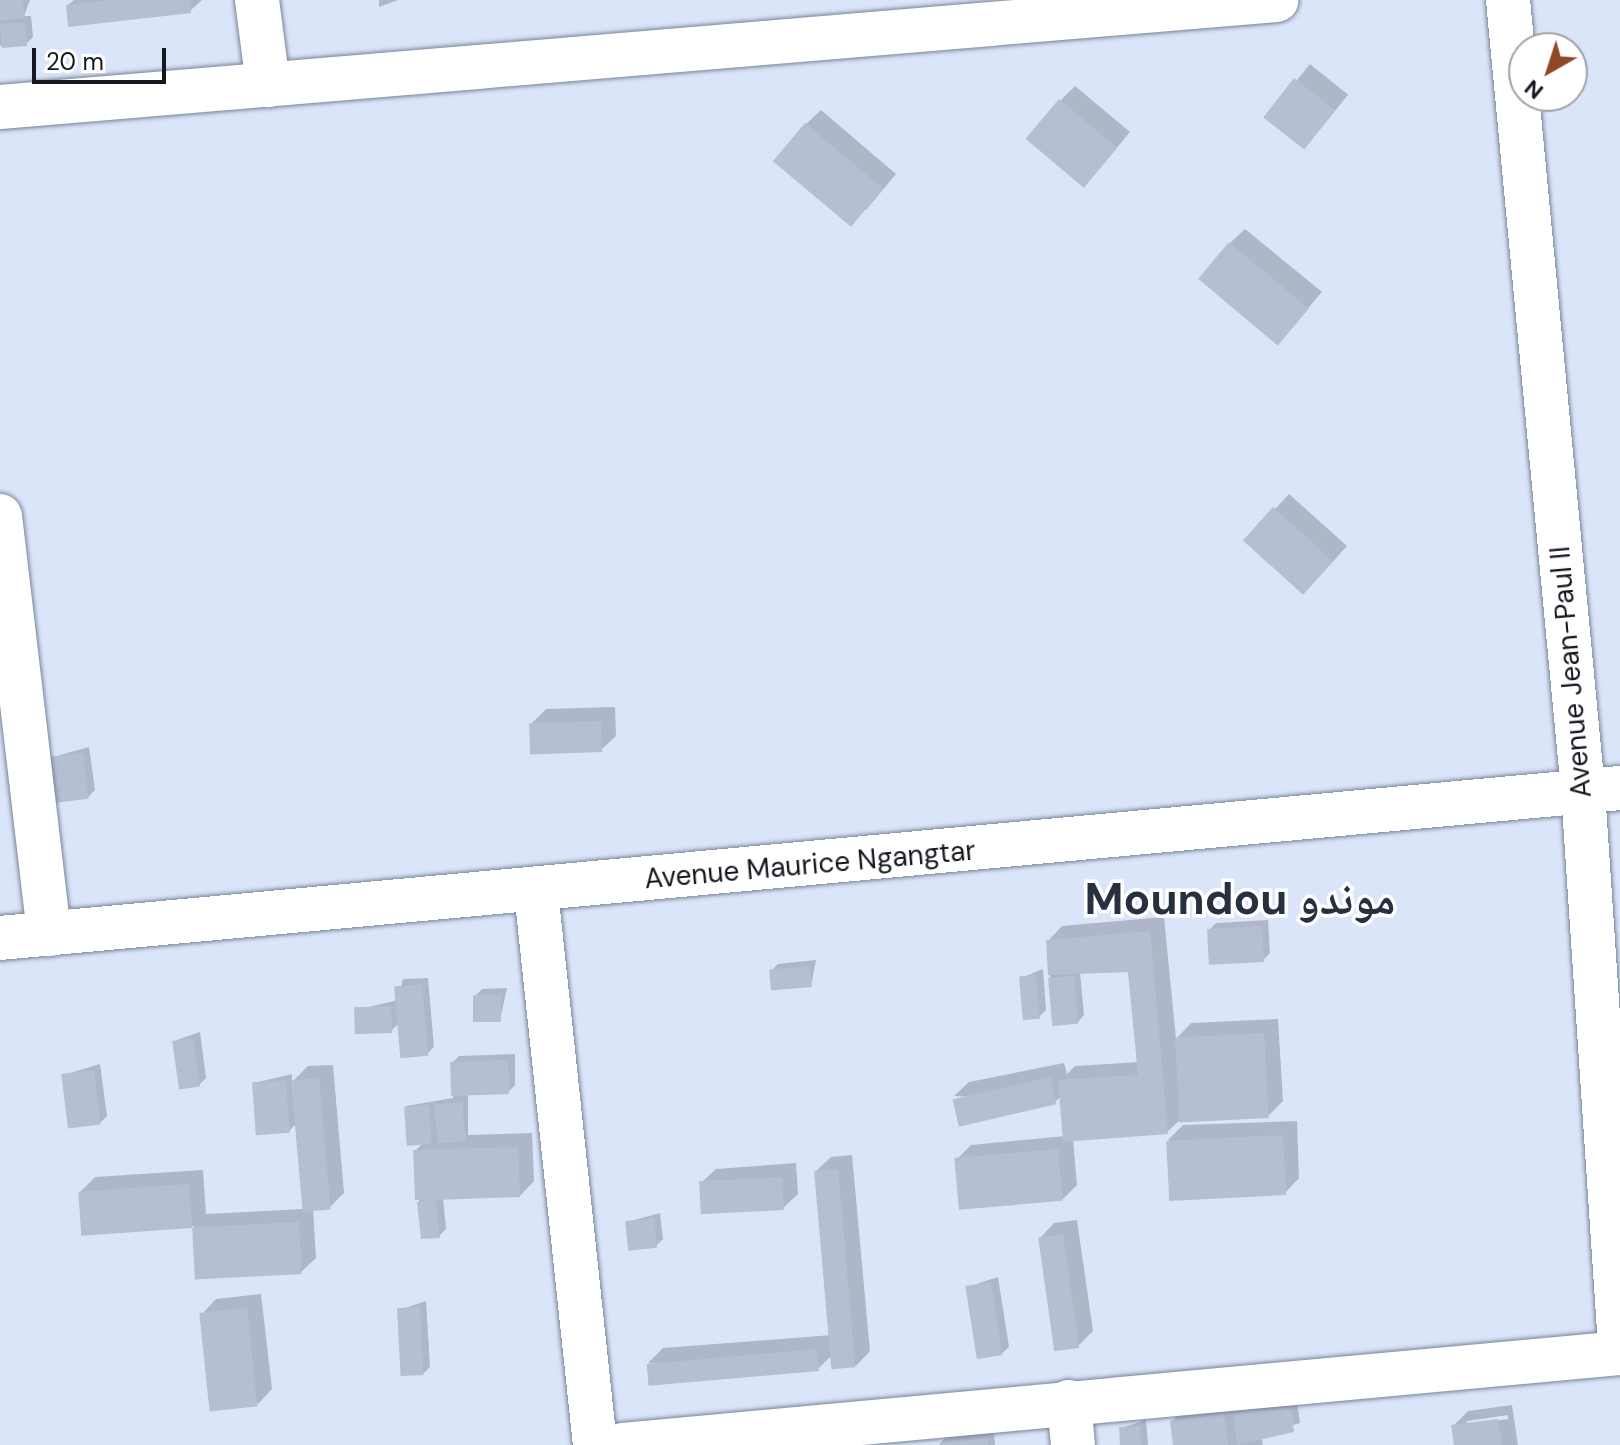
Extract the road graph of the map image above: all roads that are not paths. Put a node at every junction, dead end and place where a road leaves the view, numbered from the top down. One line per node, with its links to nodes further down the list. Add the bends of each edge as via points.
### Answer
1 (257, 0): 4 (street)
2 (1277, 0): 4 (street)
3 (1508, 0): 7 (street, Avenue Jean-Paul II)
4 (268, 85): 5 (street)
5 (0, 107)
6 (0, 516): 9 (street)
7 (1601, 790): 8 (street, Avenue Maurice Ngangtar); 11 (street, Avenue Jean-Paul II)
8 (536, 891): 9 (street, Avenue Maurice Ngangtar); 14 (street)
9 (49, 934): 10 (street, Avenue Maurice Ngangtar)
10 (0, 938)
11 (1620, 1345)
12 (1620, 1353): 13 (street)
13 (1069, 1402): 15 (street); 16 (street)
14 (595, 1445)
15 (623, 1445)
16 (1073, 1445)

